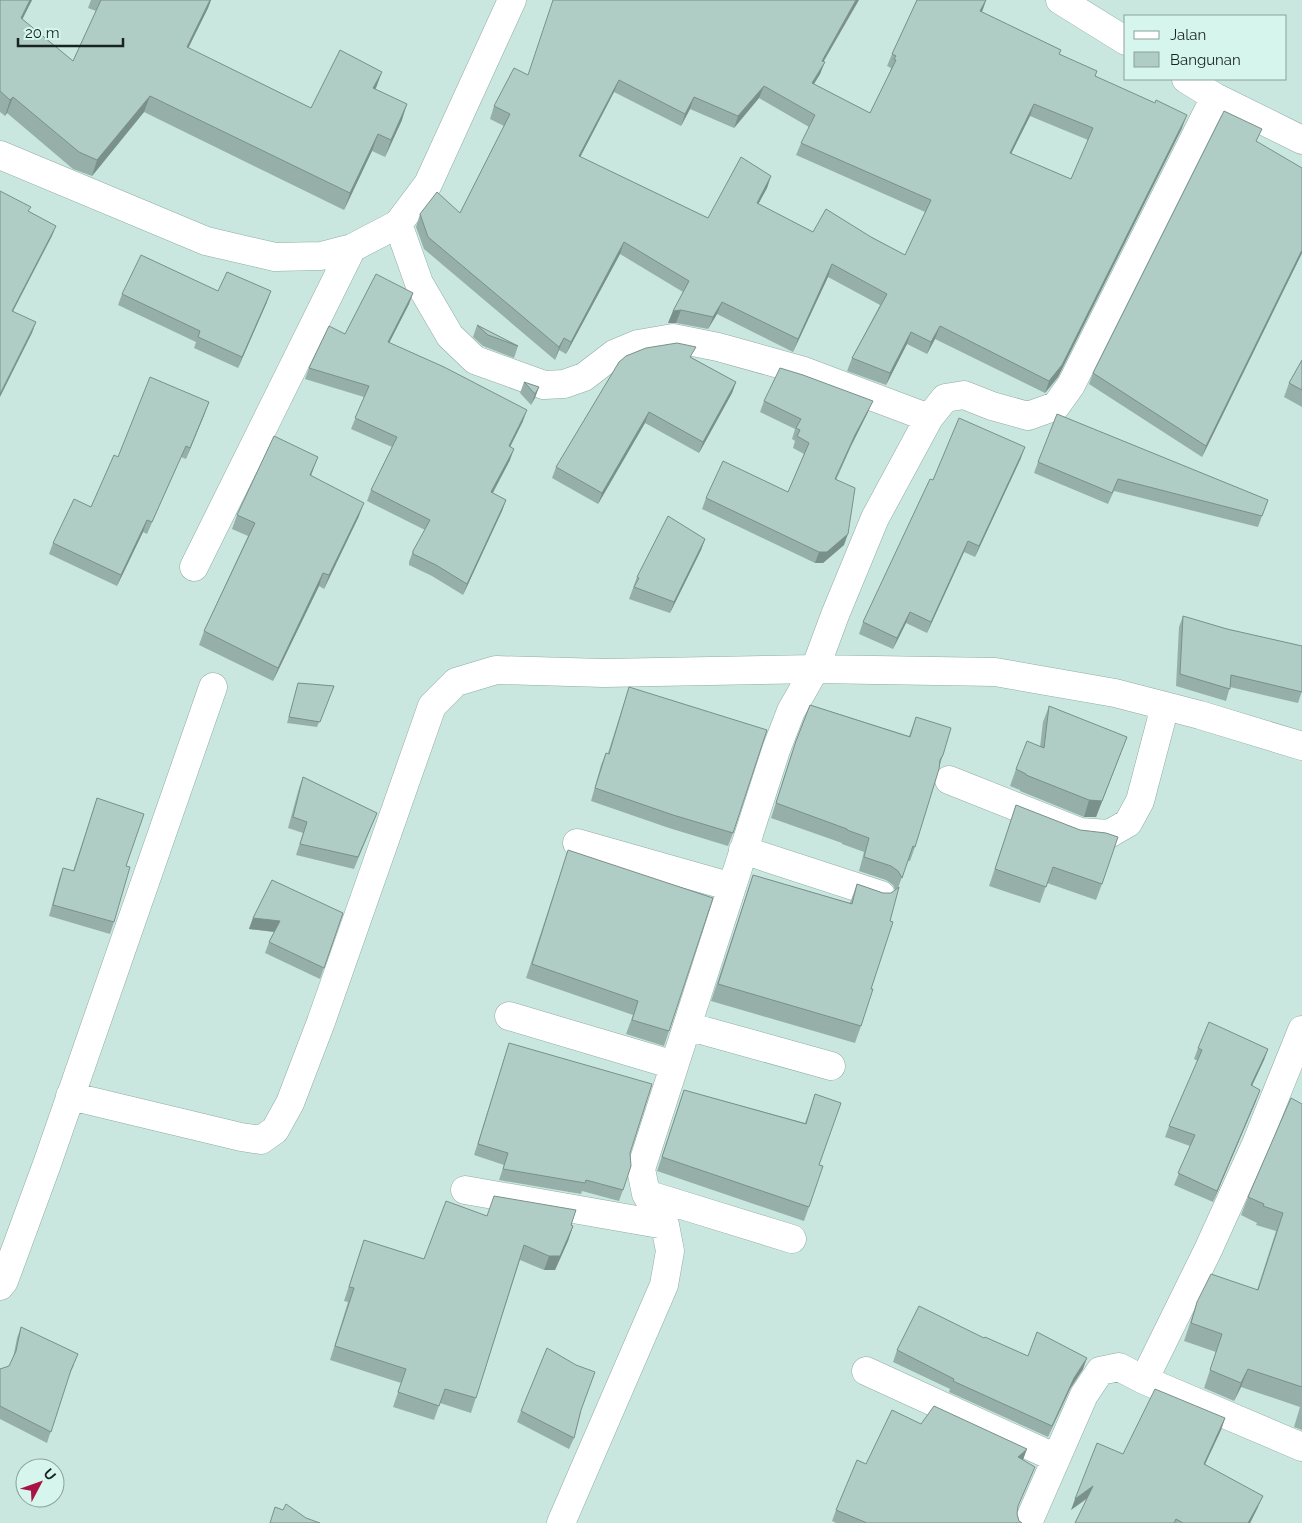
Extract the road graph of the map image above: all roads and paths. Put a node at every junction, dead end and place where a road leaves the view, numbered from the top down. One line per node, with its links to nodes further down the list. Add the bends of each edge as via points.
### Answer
1 (512, 0): 8 (street, via 428,184)
2 (1066, 1): 3 (street)
3 (1124, 40)
4 (1188, 80): 5 (street)
5 (1215, 97): 6 (street); 10 (street, via 1071,385 1056,406 1028,416 964,395 945,398)
6 (1302, 140)
7 (0, 155): 9 (street, via 206,241 275,257 321,256)
8 (398, 224): 9 (street); 10 (street, via 419,283 450,336 475,360 544,384 564,384 584,377 614,354 638,344 674,338 804,371)
9 (352, 248): 11 (street)
10 (929, 418): 12 (street, via 875,518)
11 (194, 567)
12 (815, 669): 14 (street, via 994,672 1115,693); 18 (street, via 791,711); 26 (street, via 604,673 496,670 456,682 432,706 321,1022 290,1103 275,1130 262,1140 241,1137)
13 (213, 687): 26 (street)
14 (1165, 706): 15 (street); 16 (street, via 1140,801 1128,823 1109,834 1080,832)
15 (1302, 746)
16 (949, 780)
17 (577, 843): 19 (street)
18 (743, 850): 19 (street); 20 (street)
19 (732, 887): 22 (street)
20 (881, 895)
21 (509, 1016): 24 (street)
22 (687, 1026): 24 (street); 25 (street)
23 (1302, 1030): 33 (street, via 1256,1144)
24 (674, 1065): 28 (street, via 641,1168)
25 (830, 1066)
26 (70, 1096): 31 (street, via 8,1272)
27 (465, 1190): 29 (street)
28 (646, 1194): 29 (street); 30 (street)
29 (665, 1224): 36 (street, via 670,1251 664,1285)
30 (792, 1239)
31 (0, 1286)
32 (866, 1371): 35 (street)
33 (1144, 1380): 34 (street); 35 (street, via 1118,1367 1100,1371 1084,1395)
34 (1302, 1447)
35 (1056, 1458): 37 (street)
36 (561, 1523)
37 (1028, 1523)

